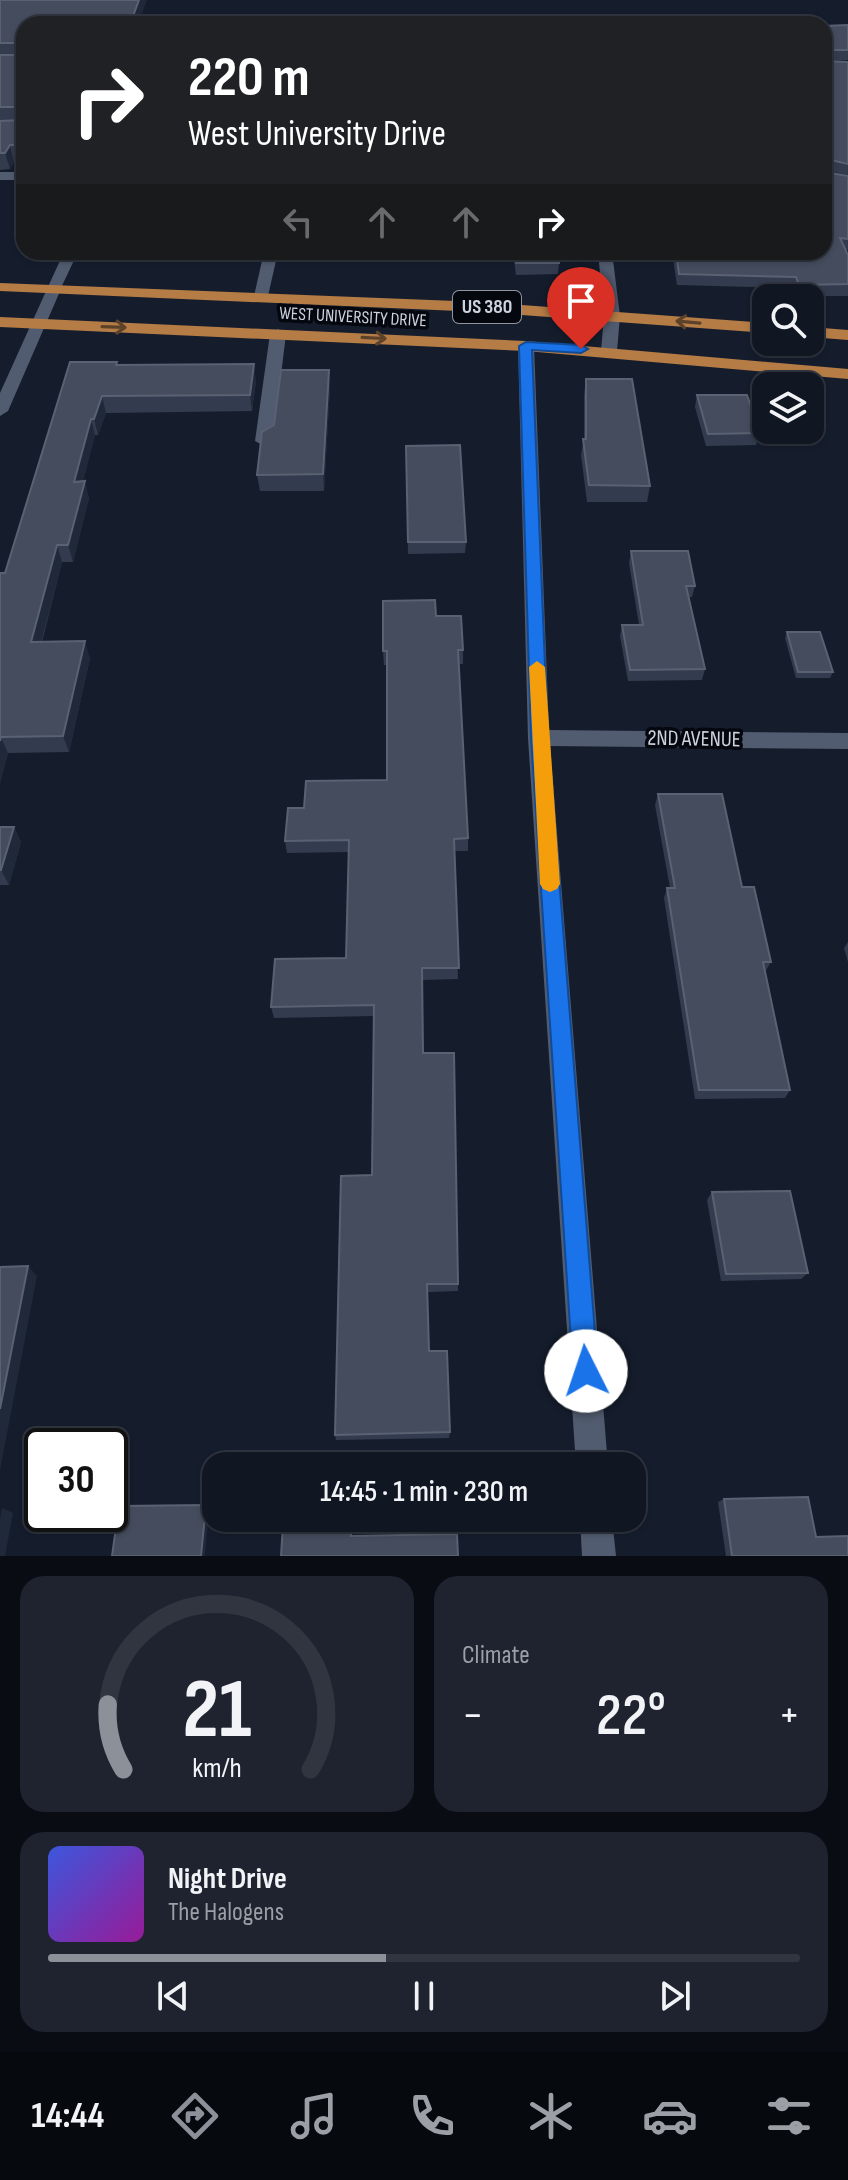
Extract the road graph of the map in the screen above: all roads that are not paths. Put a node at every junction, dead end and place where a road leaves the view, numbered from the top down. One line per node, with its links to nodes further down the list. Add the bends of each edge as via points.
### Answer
1 (67, 260): 5 (street)
2 (269, 260): 6 (street)
3 (606, 260): 7 (street)
4 (0, 287): 5 (highway, WEST UNIVERSITY DRIVE / US 380)
5 (54, 289): 6 (highway, WEST UNIVERSITY DRIVE / US 380); 9 (street)
6 (261, 296): 7 (highway, WEST UNIVERSITY DRIVE / US 380)
7 (612, 316): 10 (highway, WEST UNIVERSITY DRIVE / US 380, one-way to 7); 15 (street)
8 (0, 322): 9 (highway, WEST UNIVERSITY DRIVE / US 380)
9 (36, 324): 12 (highway, WEST UNIVERSITY DRIVE / US 380, one-way to 12); 17 (street)
10 (752, 327)
11 (824, 333): 13 (highway)
12 (278, 334): 14 (highway, WEST UNIVERSITY DRIVE / US 380, one-way to 14); 18 (street)
13 (848, 335)
14 (526, 346): 15 (highway, WEST UNIVERSITY DRIVE / US 380); 19 (street)
15 (609, 351): 16 (highway, WEST UNIVERSITY DRIVE / US 380)
16 (848, 374)
17 (0, 411)
18 (264, 441)
19 (539, 738): 20 (street, 2ND AVENUE); 21 (street)
20 (848, 741)
21 (591, 1452)
22 (597, 1532): 23 (street)
23 (599, 1556)

